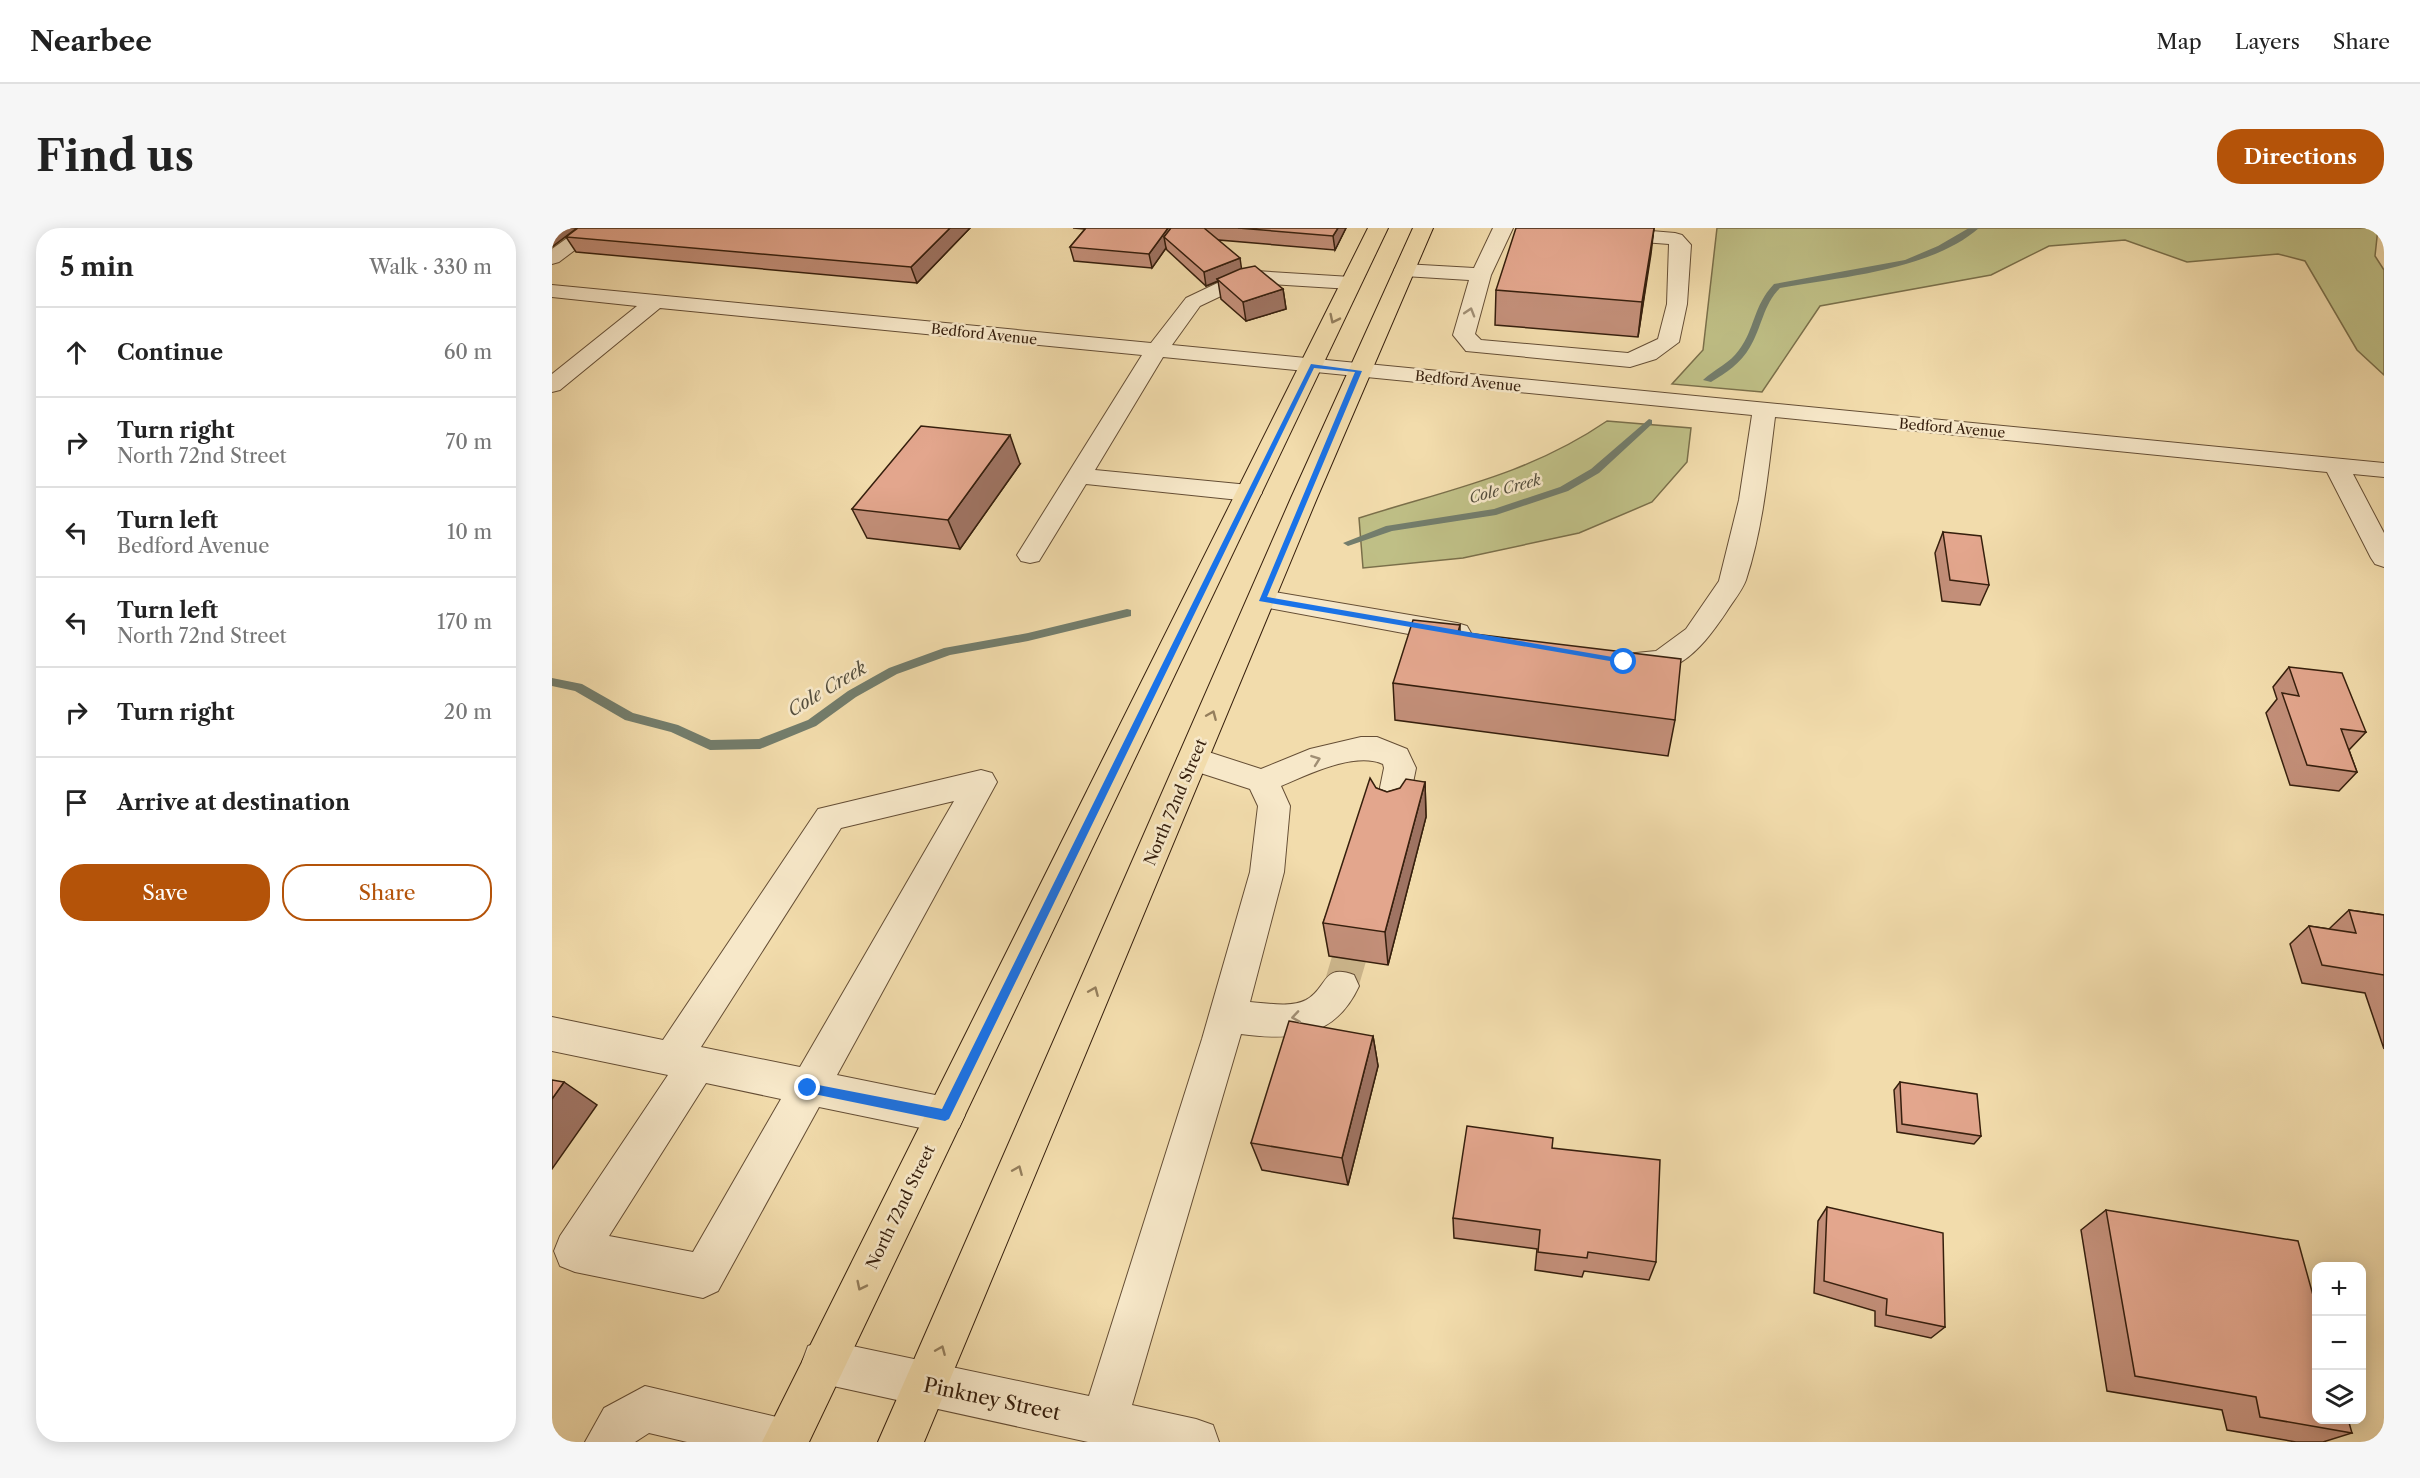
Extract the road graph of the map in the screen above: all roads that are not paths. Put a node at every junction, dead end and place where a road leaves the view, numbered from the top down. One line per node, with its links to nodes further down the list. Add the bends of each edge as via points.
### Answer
1 (594, 228): 6 (street)
2 (1378, 228): 9 (main road, North 72nd Street)
3 (1423, 228): 7 (main road, North 72nd Street)
4 (1503, 228): 8 (street)
5 (1539, 228): 14 (street, via 1675,239 1681,245 1677,304 1668,342)
6 (552, 258)
7 (1404, 270): 8 (street); 16 (main road, North 72nd Street)
8 (1481, 275): 12 (street, one-way to 8, via 1464,335)
9 (1351, 283): 13 (street, via 1275,277 1236,282 1193,302); 15 (main road, North 72nd Street, one-way to 15)
10 (552, 291): 11 (street, Bedford Avenue)
11 (656, 301): 13 (street, Bedford Avenue); 18 (street)
12 (1474, 346): 14 (street); 17 (street)
13 (1156, 351): 15 (street, Bedford Avenue); 23 (street)
14 (1630, 360): 19 (street)
15 (1311, 366): 16 (street, Bedford Avenue); 24 (main road, North 72nd Street)
16 (1359, 371): 17 (street, Bedford Avenue); 27 (main road, North 72nd Street)
17 (1463, 381): 19 (street, Bedford Avenue)
18 (552, 385)
19 (1625, 397): 20 (street, Bedford Avenue)
20 (1764, 410): 21 (street, Bedford Avenue); 29 (street, via 1752,500 1732,582 1696,636 1663,661)
21 (2337, 467): 22 (street, Bedford Avenue); 26 (street)
22 (2384, 470)
23 (1079, 476): 24 (street); 25 (street)
24 (1249, 493): 38 (main road, North 72nd Street)
25 (1030, 555)
26 (2384, 558)
27 (1262, 599): 28 (street); 30 (main road, North 72nd Street, one-way to 27)
28 (1482, 638)
29 (1600, 658)
30 (1193, 759): 31 (street); 41 (main road, North 72nd Street, one-way to 30)
31 (1262, 781): 32 (street, one-way to 32, via 1321,758 1377,748 1396,757 1400,768); 34 (street, via 1274,806 1267,872)
32 (1391, 812)
33 (1341, 986): 34 (street, one-way to 34, via 1323,1009 1298,1019)
34 (1227, 1016): 42 (street)
35 (552, 1034): 36 (street)
36 (685, 1061): 37 (street); 37 (street, via 830,818 981,782); 39 (street)
37 (808, 1088): 38 (street); 39 (street, via 703,1276)
38 (945, 1115): 40 (main road, North 72nd Street, one-way to 40)
39 (563, 1252)
40 (824, 1362): 41 (street, Pinkney Street); 44 (main road, North 72nd Street)
41 (926, 1385): 42 (street, Pinkney Street); 45 (main road, North 72nd Street)
42 (1104, 1422): 46 (street, Pinkney Street)
43 (608, 1442): 44 (street, via 620,1424 645,1409)
44 (785, 1442)
45 (901, 1442)
46 (1196, 1442)

